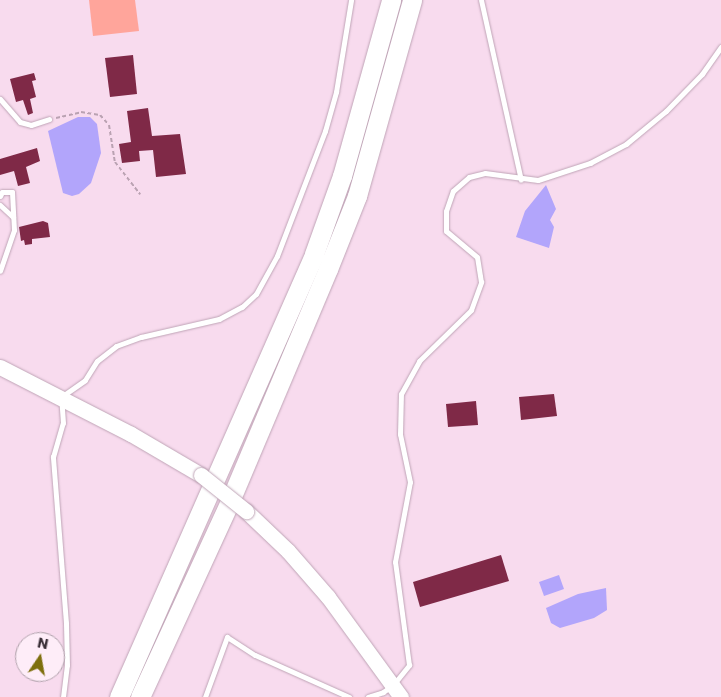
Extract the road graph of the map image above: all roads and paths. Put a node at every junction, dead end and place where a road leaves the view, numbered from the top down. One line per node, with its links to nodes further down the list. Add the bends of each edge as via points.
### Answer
1 (352, 0): 15 (lane, via 336,92 325,131 271,270 256,294 242,308 219,320 141,337 116,346 97,361 85,380)
2 (391, 0): 18 (highway, via 345,166 321,236 214,488)
3 (412, 0): 19 (highway, via 357,196 230,501)
4 (481, 0): 8 (lane)
5 (721, 47): 8 (lane, via 702,74 666,111 626,144 590,163 538,180)
6 (0, 99): 7 (lane, via 20,122 30,125)
7 (49, 119): 9 (path, via 81,112 100,115 109,125 115,162)
8 (521, 180): 16 (lane, via 485,173 469,177 453,191 446,211 446,231 476,257 481,282 471,310 419,361 401,394 400,434 410,482 395,562 409,665)
9 (140, 194)
10 (0, 196): 12 (lane, via 2,192 12,192)
11 (0, 205): 12 (lane)
12 (13, 217): 13 (lane, via 14,230)
13 (0, 271)
14 (0, 367): 15 (street)
15 (61, 397): 16 (street, bridge, via 201,475 246,511 288,551 328,597); 17 (lane, via 63,423 53,457 66,622 67,665)
16 (397, 691): 22 (lane)
17 (63, 697)
18 (119, 697)
19 (140, 697)
20 (205, 697): 21 (lane, via 227,637 264,659)
21 (349, 697)
22 (368, 697)

